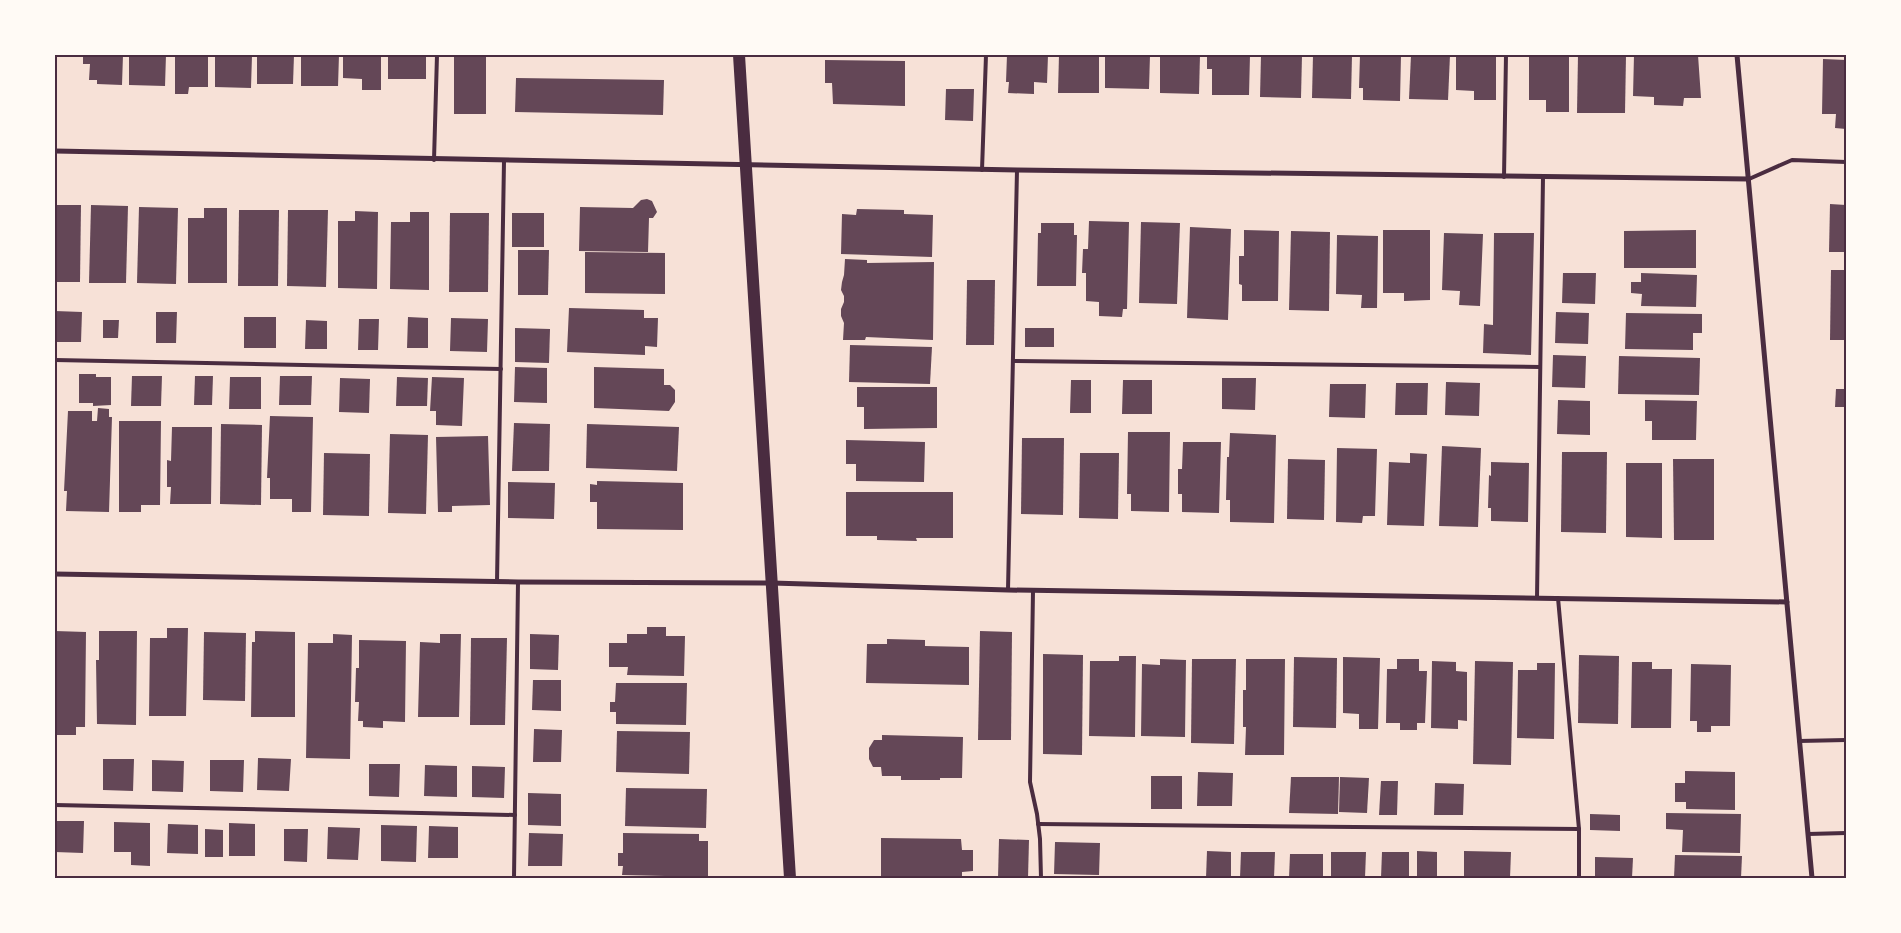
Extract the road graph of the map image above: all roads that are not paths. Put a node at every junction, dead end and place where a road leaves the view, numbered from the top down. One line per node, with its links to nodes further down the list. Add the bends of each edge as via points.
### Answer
1 (436, 55): 7 (lane)
2 (738, 55): 10 (main road)
3 (986, 55): 11 (lane)
4 (1506, 55): 13 (lane)
5 (1738, 55): 15 (street)
6 (55, 151): 7 (street)
7 (434, 160): 8 (street)
8 (504, 162): 10 (street); 19 (lane)
9 (1846, 162): 15 (lane, via 1792,160)
10 (745, 166): 11 (street); 23 (main road)
11 (982, 170): 12 (street)
12 (1017, 170): 13 (street); 17 (lane)
13 (1504, 177): 14 (street)
14 (1543, 177): 15 (street); 18 (lane)
15 (1749, 178): 28 (street)
16 (55, 360): 19 (lane)
17 (1013, 361): 18 (lane); 24 (lane)
18 (1540, 368): 26 (lane)
19 (501, 369): 21 (lane)
20 (55, 574): 21 (street)
21 (497, 582): 22 (street)
22 (518, 582): 23 (street); 32 (lane)
23 (772, 583): 24 (street); 38 (main road)
24 (1008, 590): 25 (street)
25 (1033, 591): 26 (street); 33 (lane, via 1030,782)
26 (1537, 598): 27 (street)
27 (1558, 598): 28 (street); 34 (lane)
28 (1787, 602): 30 (street)
29 (1846, 740): 30 (lane)
30 (1799, 741): 36 (street)
31 (55, 805): 32 (lane)
32 (515, 815): 37 (lane)
33 (1038, 824): 34 (lane); 39 (lane)
34 (1579, 829): 40 (lane)
35 (1846, 833): 36 (lane)
36 (1808, 834): 41 (street)
37 (514, 878)
38 (790, 878)
39 (1041, 878)
40 (1579, 878)
41 (1812, 878)

